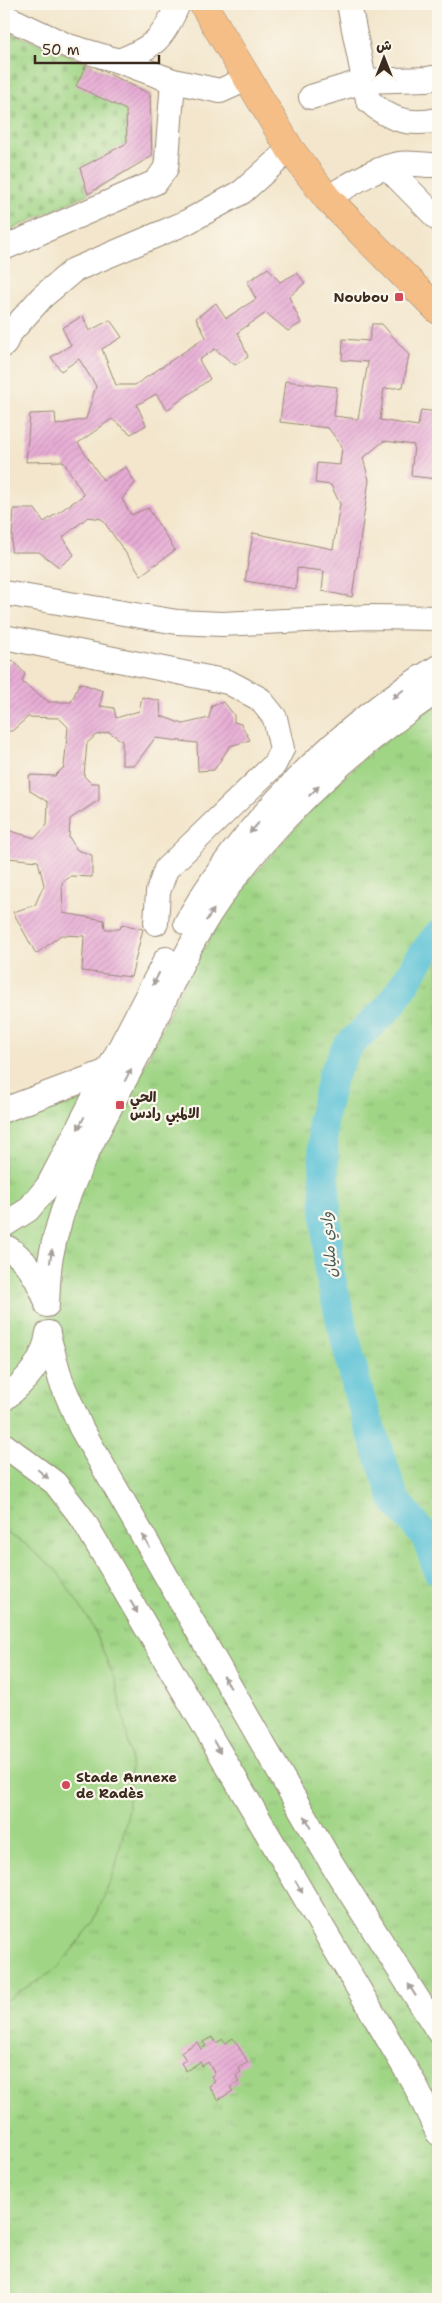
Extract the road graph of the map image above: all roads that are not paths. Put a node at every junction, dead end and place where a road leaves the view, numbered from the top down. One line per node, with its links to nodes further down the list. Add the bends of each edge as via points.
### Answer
1 (178, 4): 5 (street, via 156,42)
2 (203, 4): 7 (main road)
3 (349, 4): 9 (street)
4 (4, 16): 5 (street, via 68,46)
5 (119, 61): 8 (street)
6 (438, 77): 9 (street)
7 (247, 79): 8 (street, via 220,91); 12 (main road)
8 (173, 80): 17 (street, via 166,168 156,182)
9 (364, 81): 10 (street); 11 (street, via 368,100 380,112 413,121)
10 (311, 97)
11 (438, 120)
12 (290, 149): 15 (main road); 19 (street, via 242,192 185,223 74,270 42,297 10,333)
13 (438, 165): 14 (street)
14 (387, 167): 15 (street, via 364,176); 16 (street)
15 (327, 198): 18 (main road)
16 (438, 219)
17 (4, 248)
18 (438, 310)
19 (4, 345)
20 (4, 593): 21 (street, via 178,622 222,624 370,617)
21 (438, 618)
22 (4, 637): 25 (street, via 228,682 260,699 275,718 282,749 274,765 166,869 158,892)
23 (438, 667): 26 (street, one-way to 26, via 358,724 326,752 250,833 214,878 190,916)
24 (438, 690): 30 (street, one-way to 24, via 50,1258 78,1169 198,932 238,876 307,797 370,740)
25 (156, 923)
26 (108, 1071): 27 (street); 28 (street, one-way to 28, via 48,1186 28,1210)
27 (4, 1110)
28 (4, 1225)
29 (4, 1246): 30 (street, via 13,1250 36,1274)
30 (48, 1305): 31 (street)
31 (48, 1335): 32 (street, via 40,1361 25,1382); 34 (street, one-way to 31, via 332,1864 81,1428 61,1381)
32 (4, 1398)
33 (4, 1445): 35 (street, one-way to 35, via 55,1483 82,1518 410,2077)
34 (438, 2031)
35 (438, 2134)

